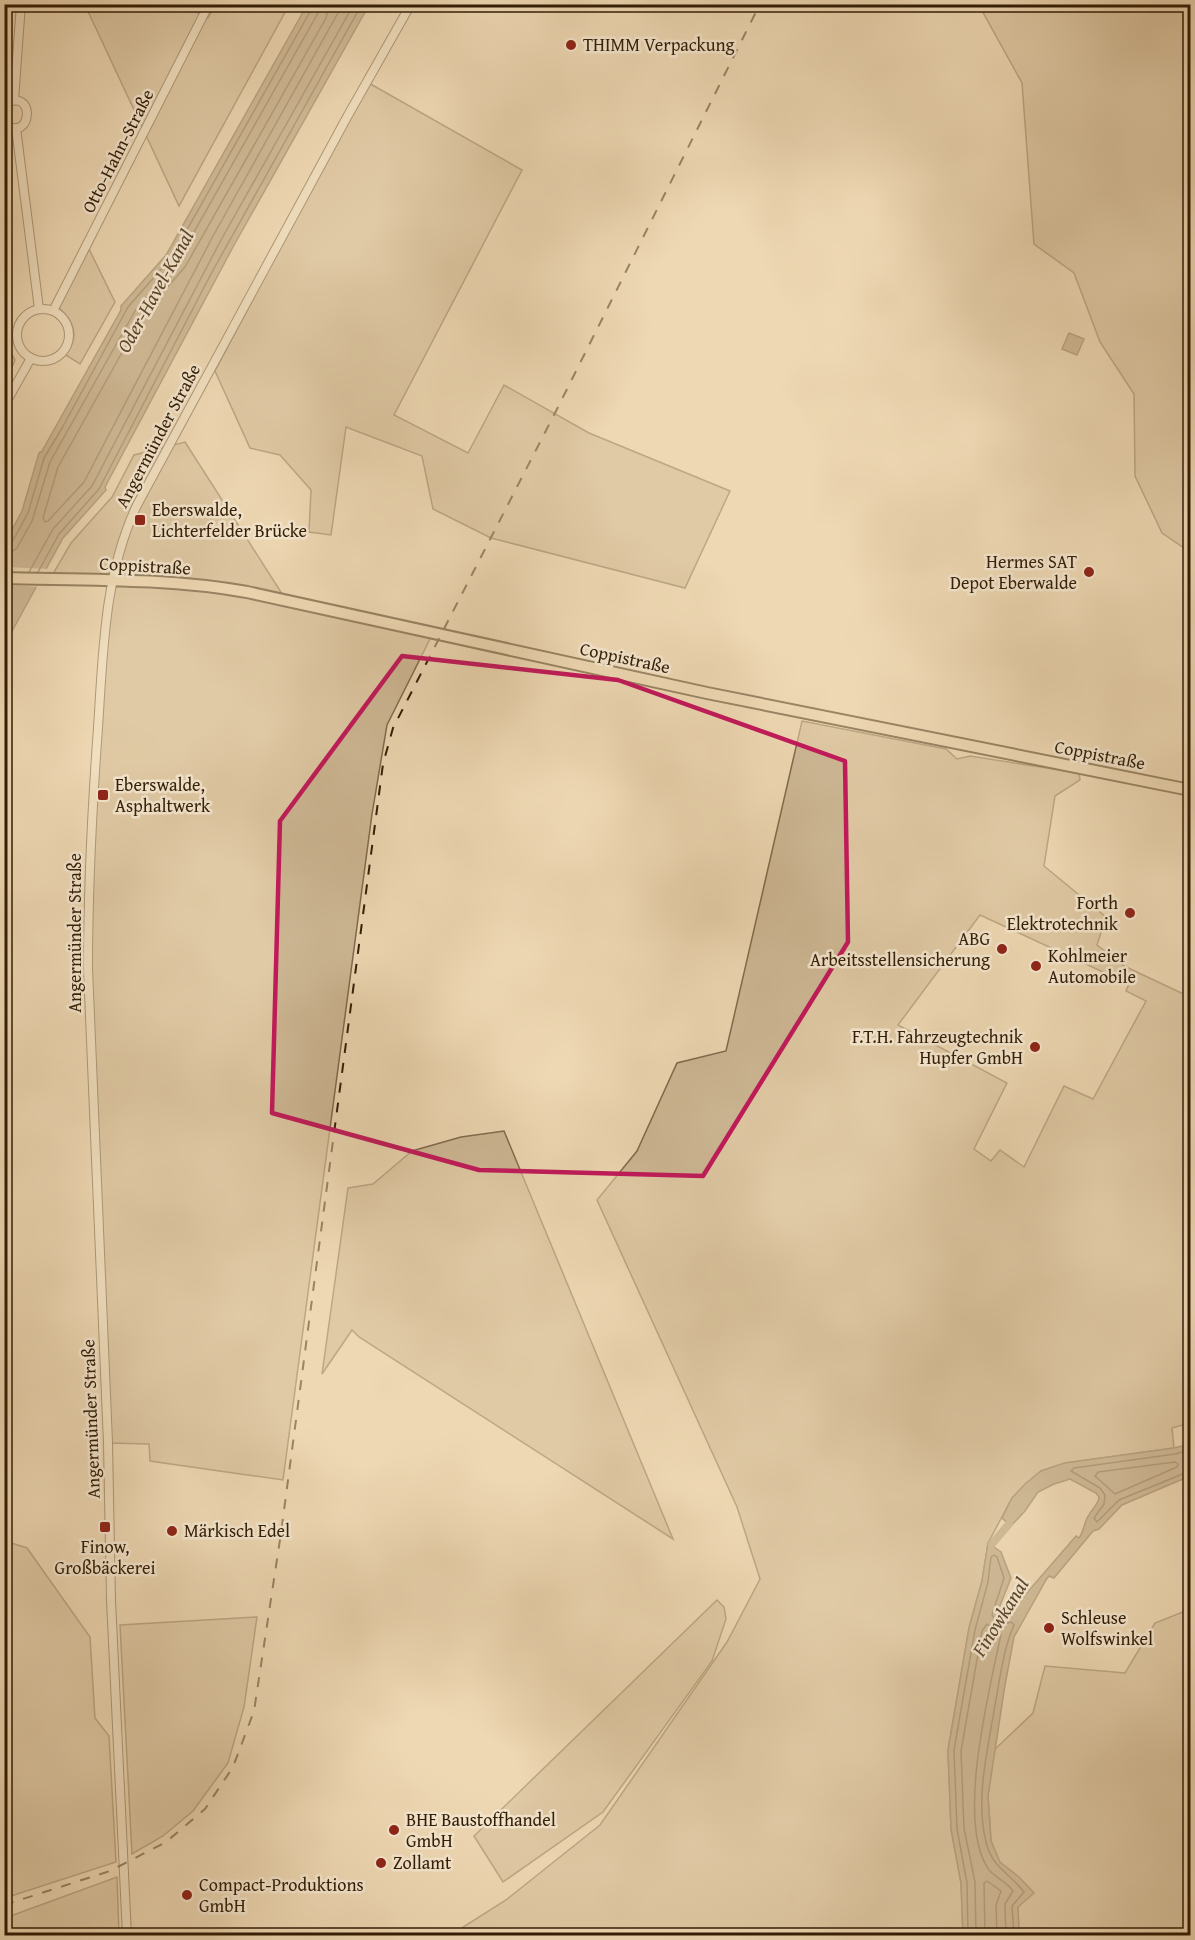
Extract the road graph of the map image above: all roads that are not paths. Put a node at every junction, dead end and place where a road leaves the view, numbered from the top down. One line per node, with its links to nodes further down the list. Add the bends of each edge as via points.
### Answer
1 (21, 4): 4 (street)
2 (209, 4): 9 (street, Otto-Hahn-Straße)
3 (411, 4): 13 (street, Angermünder Straße, via 137,505 122,540)
4 (14, 100): 5 (street); 7 (street, via 23,103 28,113 24,124)
5 (4, 104)
6 (4, 124): 7 (street)
7 (16, 128): 8 (street)
8 (39, 309): 9 (street); 10 (street, via 24,316 17,330 20,346)
9 (53, 311): 10 (street, via 66,322 66,346 55,358)
10 (31, 358): 11 (street)
11 (4, 406)
12 (4, 578): 13 (main road, Coppistraße)
13 (112, 580): 14 (main road, Coppistraße, via 195,584 247,592 707,693); 15 (street, Angermünder Straße, via 93,794 88,969)
14 (1191, 790)
15 (127, 1935)

